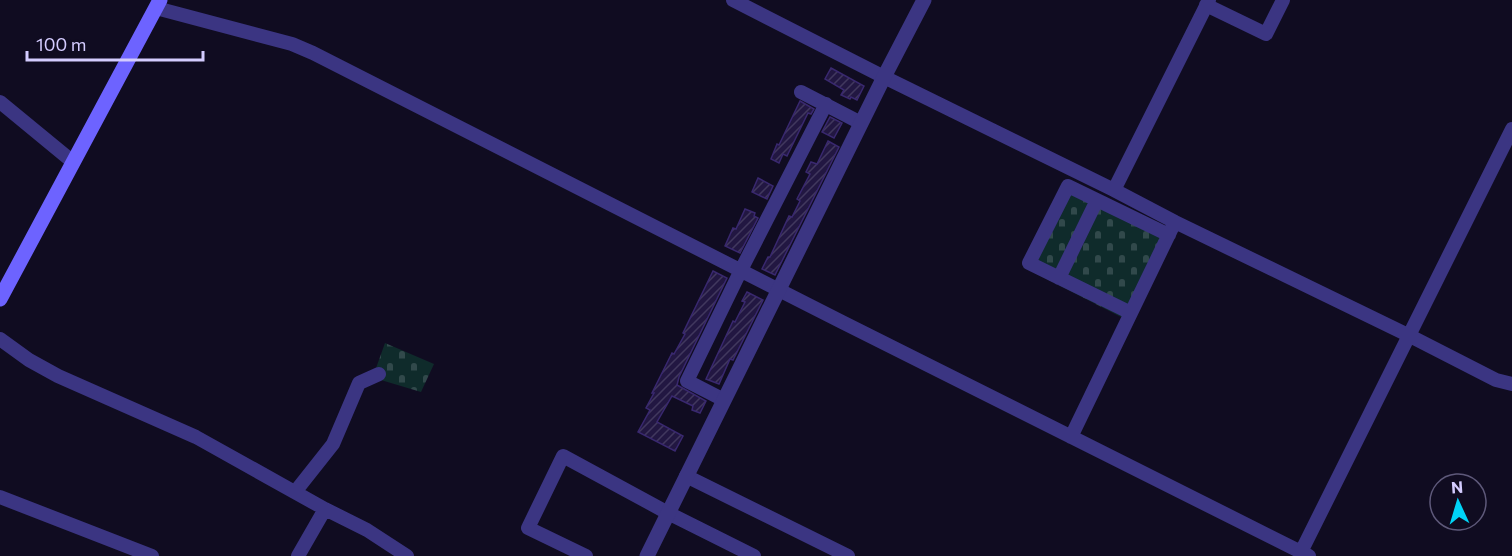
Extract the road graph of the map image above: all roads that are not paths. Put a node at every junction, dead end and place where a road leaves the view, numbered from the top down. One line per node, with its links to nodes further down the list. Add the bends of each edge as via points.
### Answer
1 (733, 0): 6 (street)
2 (924, 0): 6 (street)
3 (1284, 0): 4 (street, via 1266,34)
4 (1207, 3): 13 (street)
5 (158, 4): 12 (main road); 17 (street, via 302,48)
6 (884, 77): 10 (street); 13 (street)
7 (801, 92): 9 (street)
8 (0, 102): 12 (street)
9 (826, 104): 10 (street); 17 (street)
10 (861, 123): 19 (street)
11 (1512, 129): 22 (street)
12 (73, 162): 20 (main road)
13 (1114, 190): 15 (street)
14 (1097, 200): 16 (street); 18 (street); 18 (street, via 1068,186 1029,263)
15 (1176, 222): 16 (street); 22 (street)
16 (1169, 235): 21 (street)
17 (741, 270): 19 (street); 26 (street, via 687,381)
18 (1059, 278): 21 (street)
19 (778, 289): 26 (street); 27 (street)
20 (0, 299)
21 (1131, 314): 27 (street)
22 (1410, 336): 25 (street, via 1496,381); 33 (street)
23 (0, 339): 29 (street, via 57,376 196,436)
24 (379, 374): 29 (street, via 359,383 333,444)
25 (1512, 384)
26 (724, 400): 28 (street)
27 (1071, 437): 33 (street)
28 (686, 476): 32 (street); 40 (street)
29 (296, 492): 31 (street)
30 (0, 497): 34 (street)
31 (325, 509): 35 (street); 36 (street)
32 (668, 513): 37 (street, via 563,456 528,528); 38 (street); 39 (street)
33 (1303, 555)
34 (152, 556)
35 (298, 556)
36 (407, 556)
37 (586, 556)
38 (647, 556)
39 (754, 556)
40 (848, 556)

